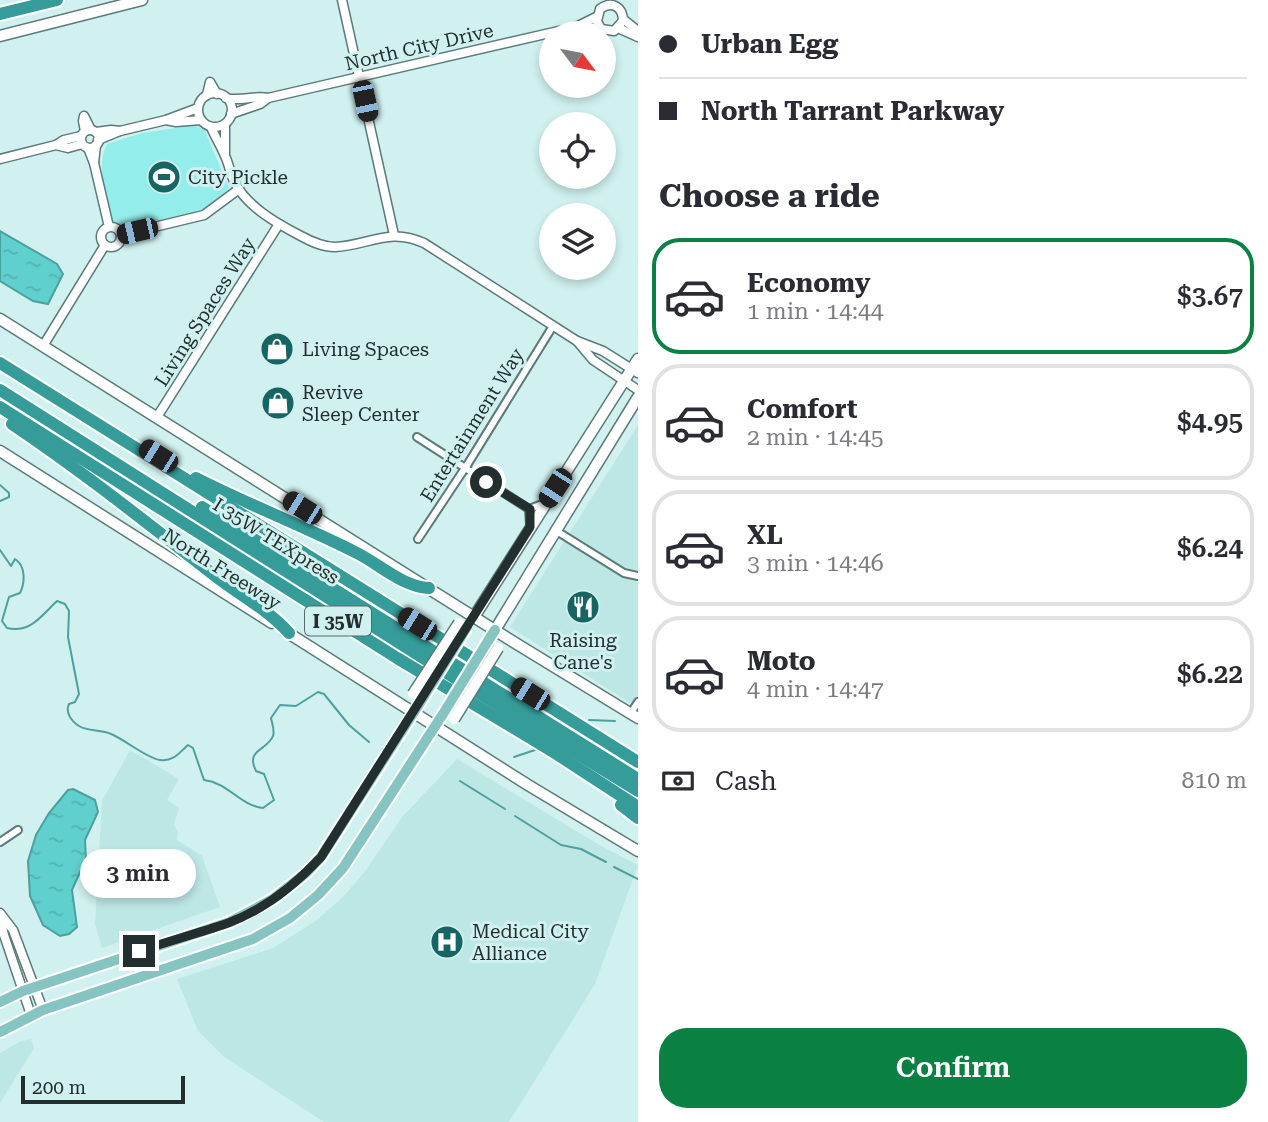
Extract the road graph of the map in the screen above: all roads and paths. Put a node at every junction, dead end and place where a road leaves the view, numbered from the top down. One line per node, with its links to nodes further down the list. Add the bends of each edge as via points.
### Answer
1 (57, 0): 4 (highway)
2 (142, 0): 12 (main road)
3 (342, 0): 14 (street)
4 (0, 15)
5 (596, 17): 6 (street, via 600,9 612,4); 7 (street, North City Drive); 8 (street)
6 (623, 19): 9 (street); 10 (street)
7 (588, 21)
8 (598, 21)
9 (618, 29): 13 (street)
10 (638, 31)
11 (539, 35): 14 (street, North City Drive)
12 (0, 36)
13 (638, 37)
14 (360, 76): 16 (street, North City Drive); 30 (street)
15 (226, 98): 16 (street, North City Drive); 17 (street, via 207,95); 18 (street)
16 (268, 98): 18 (street, North City Drive)
17 (198, 107): 19 (street); 20 (street)
18 (231, 114): 21 (street)
19 (166, 120): 20 (street); 23 (street)
20 (201, 120): 22 (street)
21 (225, 124): 22 (street); 24 (street)
22 (212, 127): 24 (street)
23 (90, 138): 25 (street, via 64,140); 28 (street)
24 (225, 153): 26 (street)
25 (0, 159)
26 (239, 189): 27 (street, via 249,203); 29 (street, via 204,215)
27 (279, 223): 30 (street, via 316,244 332,247); 48 (street, Living Spaces Way)
28 (109, 227): 29 (street); 31 (street, via 101,236)
29 (121, 235): 31 (street, via 115,246)
30 (394, 235): 33 (street, via 424,243)
31 (105, 245): 35 (street)
32 (0, 319): 35 (main road)
33 (553, 326): 34 (street); 52 (street, Entertainment Way)
34 (577, 341): 39 (street); 41 (street, via 593,360)
35 (43, 346): 48 (main road)
36 (0, 357): 45 (highway, via 55,392)
37 (638, 359): 39 (main road)
38 (0, 363): 45 (highway, I 35W)
39 (635, 371): 41 (main road)
40 (0, 380): 74 (highway, I 35W TEXpress)
41 (624, 382): 43 (street); 53 (main road)
42 (0, 390): 75 (highway, I 35W TEXpress)
43 (638, 390)
44 (638, 397): 56 (main road)
45 (61, 401): 49 (highway, I 35W)
46 (0, 407): 72 (highway, North Freeway / I 35W)
47 (0, 416): 62 (highway, via 125,505 281,623)
48 (158, 417): 59 (main road)
49 (104, 429): 59 (highway, via 118,431 178,468 361,555 417,587); 73 (highway, I 35W)
50 (417, 437): 52 (street)
51 (0, 451): 62 (main road, North Freeway)
52 (466, 468): 54 (street); 57 (street, Entertainment Way)
53 (545, 503): 54 (street); 55 (main road)
54 (530, 509): 55 (street)
55 (530, 527): 60 (main road)
56 (555, 530): 58 (street, via 624,573); 61 (main road)
57 (418, 539)
58 (638, 576)
59 (429, 588): 60 (main road, via 460,608)
60 (466, 622): 61 (main road); 65 (main road, bridge)
61 (495, 630): 63 (main road); 64 (main road)
62 (289, 634): 67 (main road, North Freeway)
63 (512, 641): 64 (main road); 69 (main road)
64 (493, 645): 70 (main road, bridge); 71 (main road, bridge, via 454,719 451,729)
65 (417, 698): 67 (main road); 68 (main road)
66 (638, 702): 69 (street)
67 (400, 703): 68 (main road, North Freeway)
68 (414, 712): 70 (main road, North Freeway); 81 (main road, via 321,857)
69 (634, 715)
70 (434, 726): 71 (main road, North Freeway); 82 (main road, via 365,835)
71 (463, 744): 80 (main road, North Freeway)
72 (552, 751): 76 (highway, North Freeway / I 35W); 77 (highway)
73 (634, 758)
74 (638, 779)
75 (638, 791)
76 (638, 807)
77 (638, 818)
78 (19, 830): 79 (street)
79 (0, 842)
80 (638, 851)
81 (306, 873): 82 (main road); 84 (main road, via 273,899 230,922)
82 (322, 891): 87 (main road, via 290,918 253,939)
83 (0, 915): 84 (street, via 13,930); 85 (street)
84 (35, 987): 85 (main road); 87 (street)
85 (23, 991): 86 (main road); 87 (street)
86 (0, 1002)
87 (37, 1012): 88 (main road)
88 (0, 1032)

